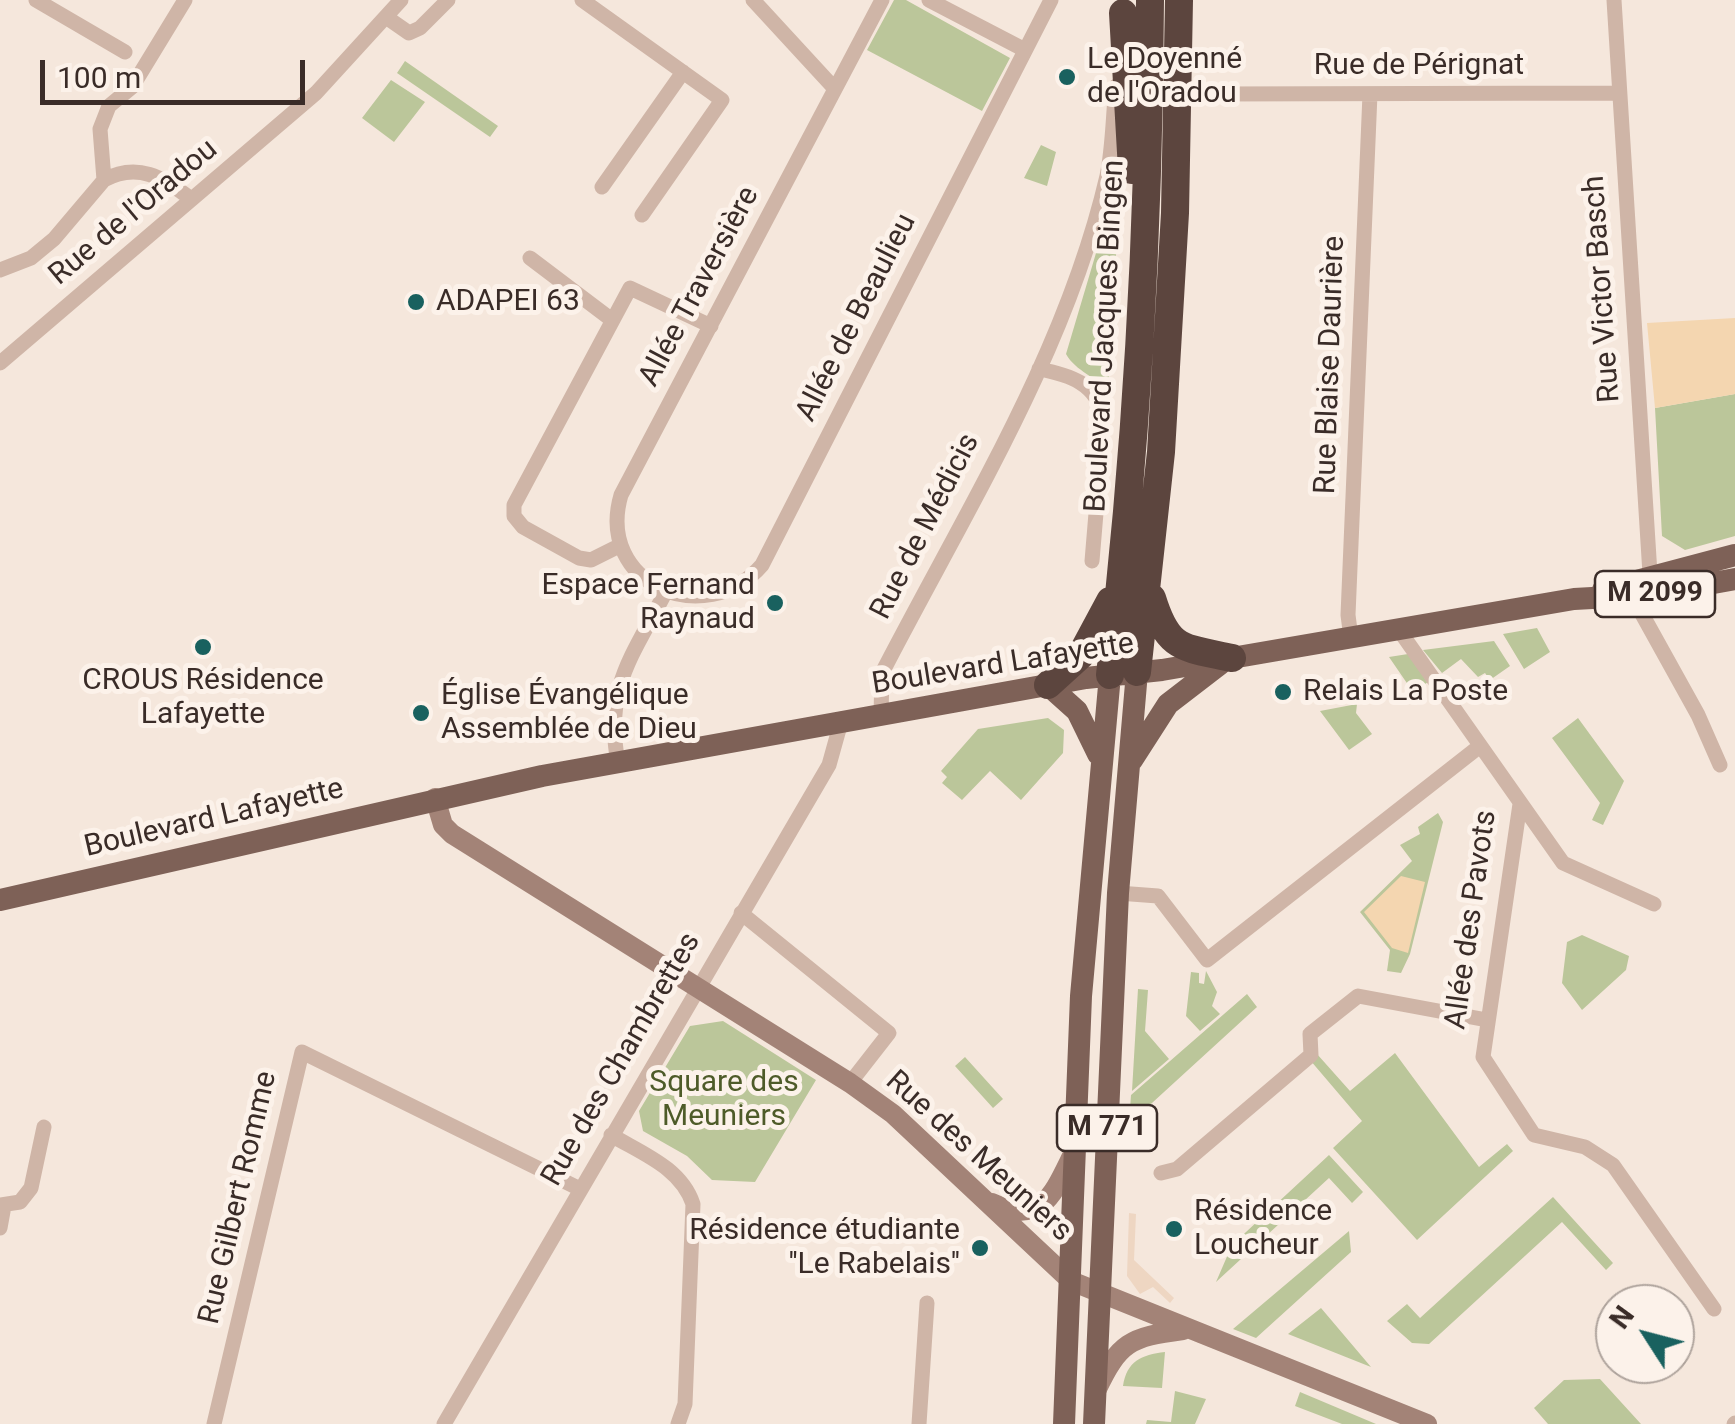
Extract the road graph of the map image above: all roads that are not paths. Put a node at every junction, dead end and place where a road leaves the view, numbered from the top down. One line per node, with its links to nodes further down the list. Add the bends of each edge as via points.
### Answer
1 (36, 0): 16 (street)
2 (185, 0): 22 (street, via 132,87 109,106 100,128)
3 (401, 0): 14 (street, Rue de l'Oradou)
4 (448, 0): 14 (street, via 409,33)
5 (582, 0): 17 (street)
6 (753, 0): 18 (street)
7 (882, 0): 18 (street, Allée Traversière)
8 (929, 0): 15 (street)
9 (1051, 0): 15 (street, Allée de Beaulieu)
10 (1150, 0): 26 (highway, Boulevard Jacques Bingen / M 771)
11 (1179, 0): 39 (highway, Boulevard Jacques Bingen / M 771, via 1175,212)
12 (1614, 0): 19 (street, Rue Victor Basch)
13 (1123, 6): 26 (highway, via 1132,173); 32 (street, Rue de Médicis, via 1108,173 1073,293)
14 (386, 17): 24 (street, Rue de l'Oradou, via 316,93)
15 (1026, 50): 40 (street, Allée de Beaulieu, via 762,565 745,585 724,593 695,598)
16 (124, 52)
17 (683, 72): 23 (street); 25 (street, via 722,100)
18 (835, 89): 30 (street, Allée Traversière)
19 (1619, 93): 21 (street, Rue de Pérignat); 37 (street, Rue Victor Basch)
20 (1219, 94): 21 (street, Rue de Pérignat)
21 (1370, 94): 44 (street, Rue Blaise Daurière)
22 (104, 180): 24 (street, via 133,169); 28 (street, via 54,239 31,258)
23 (602, 186)
24 (191, 199): 31 (street, Rue de l'Oradou)
25 (642, 215)
26 (1144, 255): 36 (highway, Boulevard Jacques Bingen / M 771)
27 (530, 258): 29 (street)
28 (0, 270)
29 (612, 320): 30 (street, via 630,288); 33 (street, via 514,516 584,559)
30 (711, 326): 33 (street, Allée Traversière, via 622,495)
31 (0, 363)
32 (1039, 369): 35 (street, via 1081,382 1101,404); 48 (street, Rue de Médicis, via 882,672)
33 (619, 546): 40 (street, via 634,568)
34 (1735, 555): 37 (main road, Boulevard Lafayette / M 2099)
35 (1092, 560)
36 (1122, 572): 46 (highway, Boulevard Jacques Bingen / M 771); 47 (highway, via 1089,644)
37 (1650, 574): 42 (main road, Boulevard Lafayette / M 2099)
38 (1735, 579): 41 (main road, Boulevard Lafayette / M 2099)
39 (1148, 587): 45 (highway, via 1172,642); 46 (highway, Boulevard Jacques Bingen / M 771)
40 (666, 591): 52 (street, via 616,690)
41 (1632, 596): 42 (main road, Boulevard Lafayette / M 2099); 53 (street)
42 (1574, 600): 43 (main road, Boulevard Lafayette / M 2099)
43 (1399, 630): 44 (main road, Boulevard Lafayette / M 2099); 50 (street)
44 (1352, 638): 45 (main road, Boulevard Lafayette / M 2099)
45 (1232, 658): 46 (main road, Boulevard Lafayette / M 2099); 54 (main road, via 1168,704)
46 (1124, 673): 47 (main road, Boulevard Lafayette); 51 (main road, M 771); 54 (main road, M 771)
47 (1048, 685): 48 (main road, Boulevard Lafayette); 51 (main road, via 1080,716)
48 (881, 715): 49 (main road, Boulevard Lafayette)
49 (841, 722): 52 (main road, Boulevard Lafayette); 60 (street, Rue des Chambrettes, via 829,765)
50 (1480, 746): 56 (street, Allée des Pavots); 57 (street, via 1207,960 1158,896)
51 (1100, 757): 66 (main road, M 771)
52 (618, 763): 55 (main road, Boulevard Lafayette)
53 (1720, 765)
54 (1127, 768): 57 (main road, M 771)
55 (435, 798): 58 (main road, Boulevard Lafayette); 61 (main road, Rue des Meuniers, via 452,834)
56 (1520, 804): 59 (street, via 1564,863); 62 (street, Allée des Pavots)
57 (1118, 893): 73 (main road, M 771)
58 (0, 900)
59 (1654, 904)
60 (740, 913): 61 (street, Rue des Chambrettes); 63 (street, via 889,1034)
61 (696, 986): 63 (main road, Rue des Meuniers); 65 (street, Rue des Chambrettes)
62 (1487, 1020): 67 (street, via 1358,996 1310,1034 1311,1055 1176,1169); 75 (street, Allée des Pavots, via 1483,1057 1530,1130 1585,1147 1612,1165)
63 (850, 1083): 69 (main road, Rue des Meuniers, via 893,1114)
64 (44, 1126): 70 (street, via 31,1188 20,1202)
65 (612, 1135): 68 (street, Rue des Chambrettes); 80 (street, via 673,1172 694,1204 686,1404)
66 (1074, 1150): 69 (main road, via 1040,1208 1008,1210); 72 (main road, M 771)
67 (1161, 1173)
68 (578, 1188): 78 (street, Rue Gilbert Romme, via 302,1052); 79 (street, Rue des Chambrettes)
69 (981, 1198): 72 (main road, Rue des Meuniers)
70 (2, 1206): 71 (street)
71 (0, 1228)
72 (1071, 1282): 73 (main road, Rue des Meuniers); 82 (main road, M 771)
73 (1099, 1296): 76 (main road, Rue des Meuniers); 77 (main road, M 771)
74 (927, 1303): 81 (street)
75 (1714, 1309)
76 (1185, 1330): 77 (main road, via 1127,1344); 84 (main road, Rue des Meuniers)
77 (1095, 1392): 83 (main road, M 771)
78 (214, 1424)
79 (444, 1424)
80 (678, 1424)
81 (919, 1424)
82 (1064, 1424)
83 (1094, 1424)
84 (1426, 1424)

